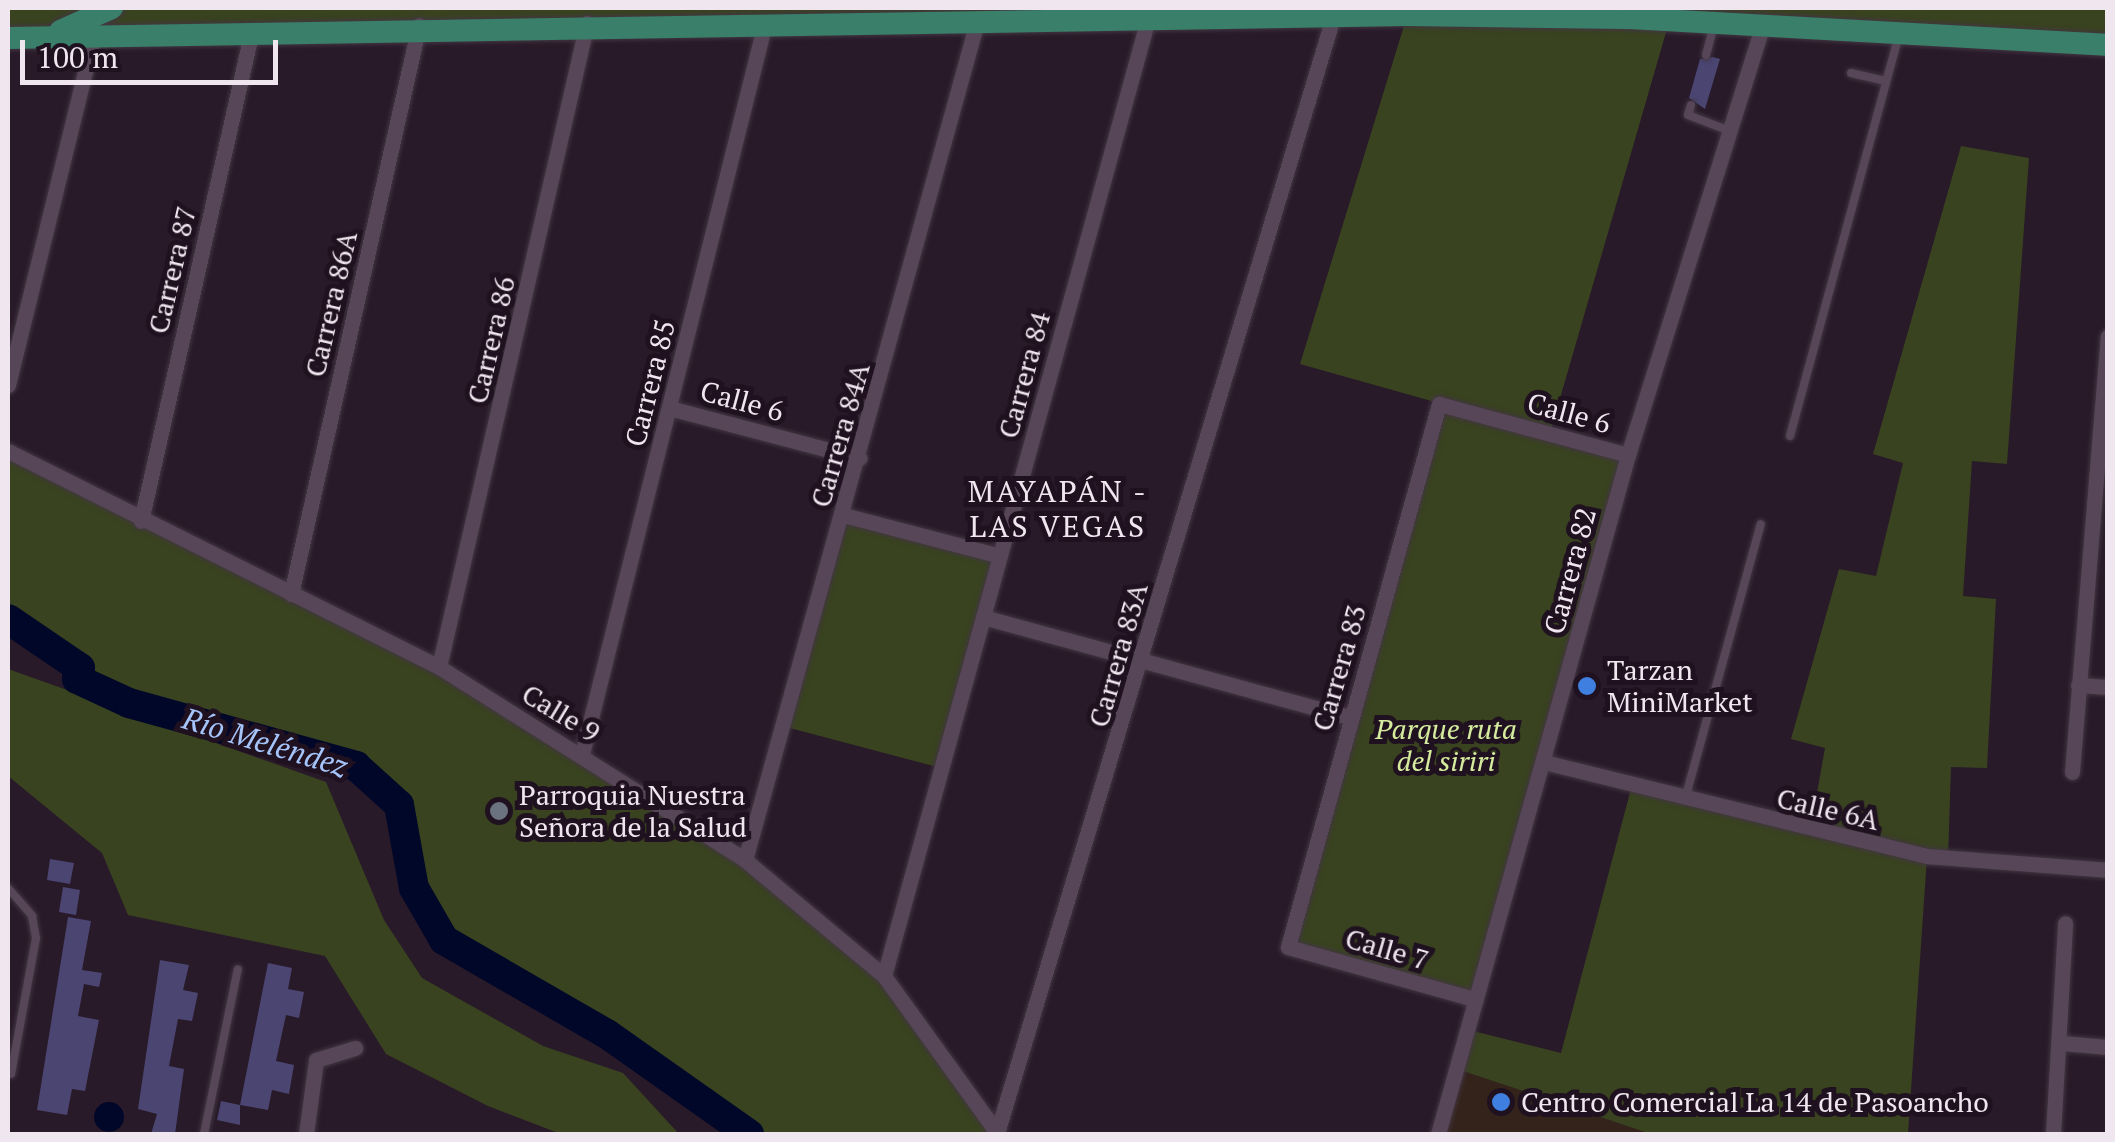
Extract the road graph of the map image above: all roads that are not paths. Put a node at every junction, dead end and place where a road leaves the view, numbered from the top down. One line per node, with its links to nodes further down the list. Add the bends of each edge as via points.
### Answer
1 (112, 8): 15 (main road)
2 (1597, 8): 4 (main road)
3 (1333, 17): 4 (main road); 5 (main road); 38 (street, Carrera 83A)
4 (1627, 18): 10 (main road)
5 (1148, 19): 6 (main road); 35 (street, Carrera 84)
6 (977, 22): 8 (main road); 31 (street, Carrera 84A)
7 (586, 23): 8 (main road); 9 (main road); 39 (street, Carrera 86)
8 (765, 23): 27 (street, Carrera 85)
9 (419, 24): 12 (main road); 36 (street, Carrera 86A)
10 (1714, 24): 11 (main road); 18 (lane)
11 (1763, 25): 13 (main road); 22 (street, Carrera 82)
12 (252, 30): 14 (main road); 33 (street, Carrera 87)
13 (1900, 30): 17 (main road); 20 (lane)
14 (94, 34): 15 (main road); 24 (street)
15 (48, 37): 16 (main road)
16 (8, 38)
17 (2108, 46)
18 (1706, 55)
19 (1851, 74): 20 (lane)
20 (1886, 82): 28 (lane)
21 (1691, 104): 22 (lane, via 1688,114)
22 (1730, 131): 30 (street, Carrera 82)
23 (2108, 336): 25 (street)
24 (8, 385)
25 (2105, 395): 40 (street)
26 (1439, 404): 30 (street, Calle 6); 42 (street, Carrera 83)
27 (670, 408): 31 (street, Calle 6); 43 (street, Carrera 85)
28 (1790, 436)
29 (8, 451): 33 (street, Calle 9)
30 (1628, 456): 44 (street, Carrera 82)
31 (860, 458): 32 (street, Carrera 84A)
32 (843, 515): 35 (street); 47 (street, Carrera 84A)
33 (141, 520): 36 (street, Calle 9)
34 (1761, 524): 46 (lane)
35 (1000, 556): 37 (street, Carrera 84)
36 (290, 594): 39 (street, Calle 9)
37 (982, 617): 38 (street); 53 (street, Carrera 84)
38 (1143, 660): 42 (street); 61 (street, Carrera 83A)
39 (438, 668): 43 (street, Calle 9)
40 (2078, 685): 41 (street); 45 (street)
41 (2108, 687)
42 (1351, 718): 51 (street, Carrera 83)
43 (582, 754): 47 (street, Calle 9)
44 (1544, 762): 46 (street, Calle 6A); 54 (street, Carrera 82)
45 (2072, 772)
46 (1685, 800): 48 (street, Calle 6A, via 1939,858)
47 (745, 860): 53 (street, Calle 9)
48 (2108, 870)
49 (8, 888): 58 (lane, via 32,916 36,938)
50 (2066, 924): 55 (street)
51 (1288, 947): 54 (street, Calle 7)
52 (238, 969): 59 (lane)
53 (884, 976): 61 (street, Calle 9)
54 (1474, 999): 62 (street, Carrera 82)
55 (2062, 1043): 56 (street); 63 (street)
56 (2108, 1047)
57 (355, 1048): 60 (street, via 316,1060)
58 (11, 1074)
59 (207, 1134)
60 (306, 1134)
61 (997, 1134)
62 (1438, 1134)
63 (2053, 1134)

